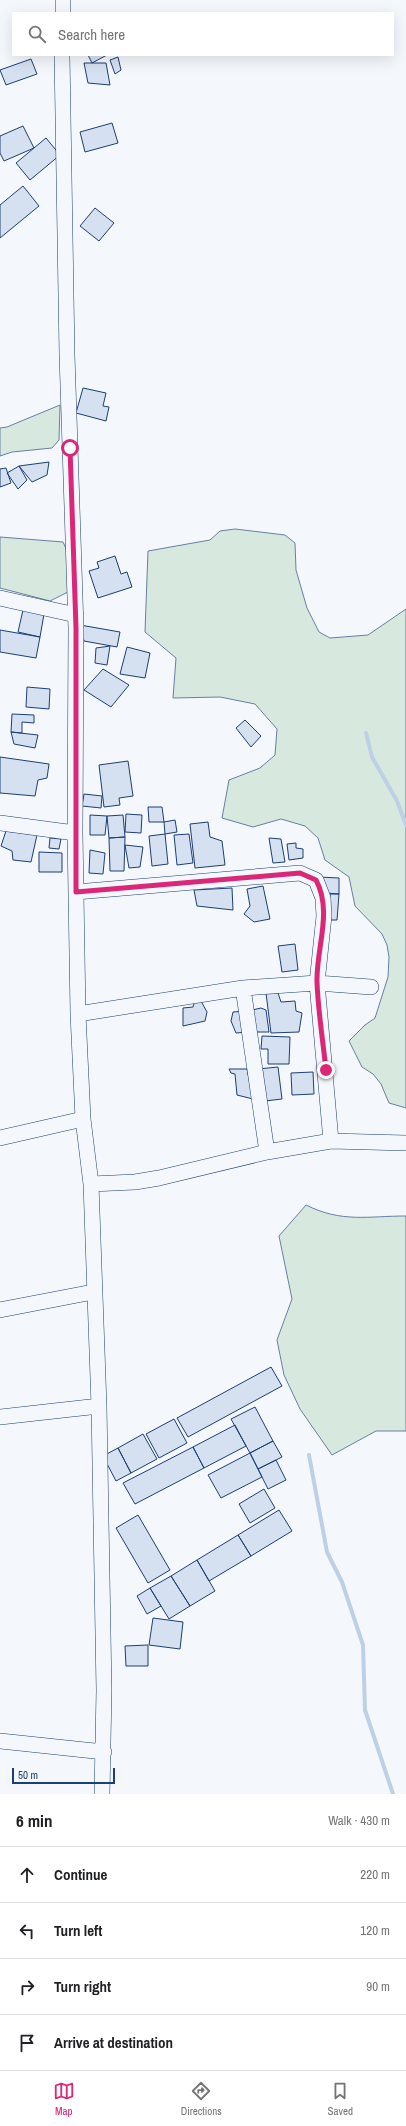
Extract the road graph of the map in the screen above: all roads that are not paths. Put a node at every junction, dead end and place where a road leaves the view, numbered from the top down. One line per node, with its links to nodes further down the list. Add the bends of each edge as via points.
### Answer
1 (63, 0): 2 (street)
2 (63, 12)
3 (62, 56): 5 (street, via 67,339)
4 (0, 598): 5 (street)
5 (76, 615): 7 (street)
6 (0, 823): 7 (street)
7 (75, 833): 8 (street)
8 (76, 892): 9 (street, via 300,873 310,876 316,880 323,898 324,916); 12 (street)
9 (317, 983): 10 (street); 11 (street); 15 (street)
10 (371, 987)
11 (243, 988): 12 (street); 17 (street)
12 (78, 1014): 13 (street)
13 (84, 1118): 14 (street); 18 (street)
14 (0, 1138)
15 (331, 1141): 16 (street); 17 (street)
16 (406, 1143)
17 (267, 1152): 18 (street, via 159,1178)
18 (90, 1184): 19 (street)
19 (93, 1292): 20 (street); 21 (street)
20 (0, 1310)
21 (99, 1406): 22 (street); 24 (street)
22 (0, 1417)
23 (0, 1741): 24 (street)
24 (104, 1752): 25 (street)
25 (102, 1794)

